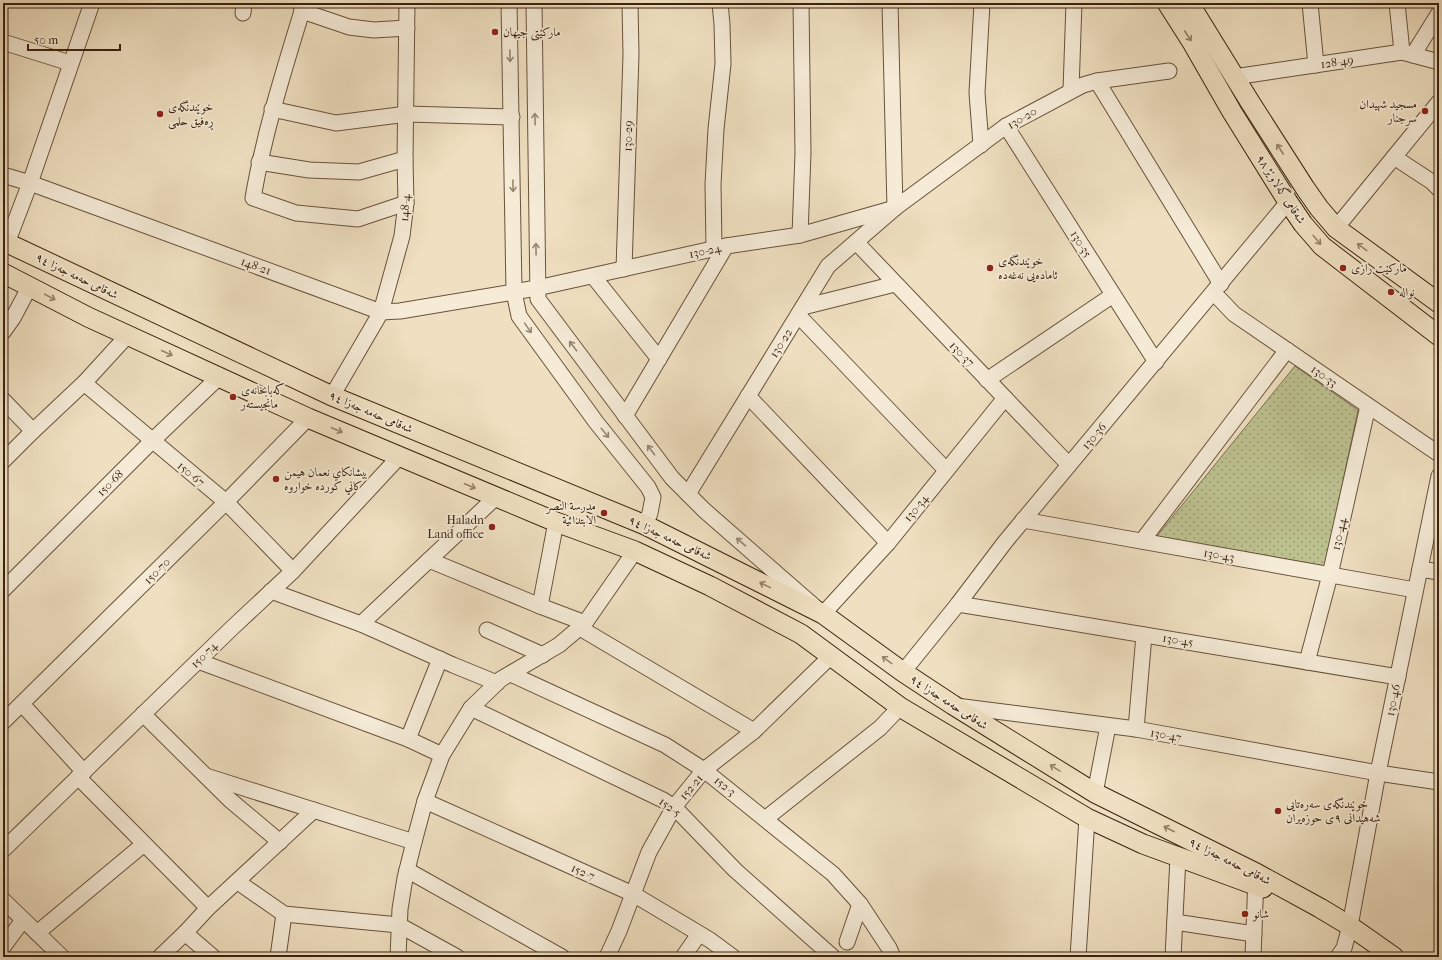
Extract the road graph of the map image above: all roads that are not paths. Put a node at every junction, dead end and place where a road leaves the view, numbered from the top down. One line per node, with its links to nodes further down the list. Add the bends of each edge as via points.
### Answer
1 (92, 3): 21 (street)
2 (408, 3): 17 (street, 148-4)
3 (509, 3): 32 (street, one-way to 32)
4 (534, 3): 54 (street, one-way to 4)
5 (630, 3): 49 (street, 130-29, via 631,55)
6 (720, 3): 48 (street, via 723,64 712,184)
7 (802, 3): 45 (street, via 803,153)
8 (890, 3): 43 (street)
9 (982, 3): 34 (street, via 977,93)
10 (1074, 3): 26 (street)
11 (1167, 3): 30 (main road, شەقامی گەلاوێژ ٩٨, one-way to 30)
12 (1189, 3): 24 (main road, شەقامی گەلاوێژ ٩٨)
13 (1310, 3): 22 (street)
14 (1397, 3): 19 (street)
15 (302, 7): 17 (street, via 349,27 374,30); 29 (street)
16 (1439, 12): 19 (street)
17 (407, 28): 31 (street, 148-4)
18 (3, 42): 21 (street)
19 (1407, 53): 20 (street, 128-49); 22 (street, 128-49)
20 (1439, 62)
21 (70, 64): 39 (street)
22 (1316, 65): 24 (street, 128-49)
23 (1169, 71): 25 (street, 130-20)
24 (1234, 77): 27 (main road, شەقامی گەلاوێژ ٩٨)
25 (1097, 81): 26 (street, 130-20); 55 (street, 130-33)
26 (1071, 90): 33 (street, 130-20)
27 (1250, 102): 30 (main road); 44 (main road, شەقامی گەلاوێژ ٩٨, one-way to 27, via 1305,188)
28 (1439, 102): 35 (street)
29 (272, 109): 31 (street, via 336,122); 37 (street)
30 (1232, 112): 41 (main road, شەقامی گەلاوێژ ٩٨)
31 (407, 114): 32 (street); 36 (street, 148-4)
32 (512, 117): 56 (street, one-way to 56)
33 (1006, 126): 34 (street, 130-20); 57 (street, 130-35)
34 (981, 145): 43 (street, 130-20)
35 (1394, 157): 40 (street); 44 (street)
36 (405, 159): 37 (street, via 359,172 309,170); 42 (street, 148-4)
37 (259, 162): 42 (street, via 253,198 296,213 358,219)
38 (3, 175): 39 (street, 148-21)
39 (30, 183): 46 (street); 60 (street, 148-21)
40 (1439, 189)
41 (1288, 202): 55 (street, 130-36); 61 (main road, شەقامی گەلاوێژ ٩٨, one-way to 61, via 1322,246)
42 (406, 203): 60 (street, 148-4, via 402,236)
43 (895, 208): 45 (street, 130-24); 47 (street, 130-22)
44 (1336, 228): 58 (main road, شەقامی گەلاوێژ ٩٨, one-way to 44)
45 (800, 235): 48 (street, 130-24)
46 (5, 242): 71 (main road, شەقامی حەمە جەزا ٩٤)
47 (856, 242): 52 (street, 130-37); 59 (street, 130-22, via 828,266)
48 (720, 247): 49 (street, 130-24); 66 (street)
49 (624, 269): 51 (street, 130-24)
50 (3, 273): 53 (main road, شەقامی حەمە جەزا ٩٤)
51 (593, 276): 54 (street, 130-24); 66 (street)
52 (895, 284): 59 (street); 69 (street, 130-37)
53 (30, 286): 62 (street); 63 (main road, شەقامی حەمە جەزا ٩٤, one-way to 63)
54 (537, 288): 56 (street, 130-24); 76 (street, one-way to 54, via 538,299)
55 (1218, 288): 65 (street, 130-33, via 1234,314); 67 (street, 130-36)
56 (514, 292): 60 (street, 148-21); 93 (street, one-way to 93, via 519,316 596,422 648,487 653,497)
57 (1113, 295): 67 (street, 130-35); 69 (street)
58 (1437, 301): 61 (main road)
59 (800, 311): 72 (street, 130-22); 85 (street)
60 (381, 312): 71 (street, 148-4)
61 (1416, 319): 64 (main road, شەقامی گەلاوێژ ٩٨)
62 (3, 332)
63 (128, 335): 68 (main road, شەقامی حەمە جەزا ٩٤, one-way to 68); 70 (street)
64 (1439, 336)
65 (1287, 350): 75 (street, 130-33); 94 (street)
66 (659, 359): 76 (street)
67 (1156, 362): 84 (street, 130-36)
68 (219, 377): 77 (main road, شەقامی حەمە جەزا ٩٤); 79 (street, 150-68)
69 (987, 380): 73 (street, 130-37)
70 (84, 383): 78 (street); 79 (street, 150-67)
71 (332, 396): 80 (main road, شەقامی حەمە جەزا ٩٤)
72 (748, 396): 88 (street, 130-22); 95 (street)
73 (1005, 398): 84 (street, 130-37); 85 (street, 130-34)
74 (3, 400): 78 (street)
75 (1368, 406): 81 (street, 130-33); 101 (street, 130-44)
76 (625, 416): 88 (street, one-way to 76, via 672,478)
77 (308, 418): 82 (main road, شەقامی حەمە جەزا ٩٤, one-way to 82); 90 (street, 150-70)
78 (33, 431): 83 (street)
79 (152, 441): 90 (street, 150-67); 102 (street, 150-68)
80 (454, 447): 86 (main road); 93 (main road, شەقامی حەمە جەزا ٩٤)
81 (1439, 454)
82 (400, 456): 86 (main road, شەقامی حەمە جەزا ٩٤); 99 (street, 150-74)
83 (3, 461)
84 (1069, 465): 91 (street, 130-36)
85 (946, 470): 95 (street, 130-34)
86 (441, 474): 89 (main road, شەقامی حەمە جەزا ٩٤, one-way to 89)
87 (1439, 476): 98 (street, 130-46)
88 (688, 494): 107 (street, one-way to 88)
89 (496, 497): 92 (main road, شەقامی حەمە جەزا ٩٤); 97 (street)
90 (226, 502): 99 (street, 150-67); 121 (street, 150-70)
91 (1023, 520): 94 (street, 130-43); 105 (street, 130-36)
92 (556, 522): 96 (main road, شەقامی حەمە جەزا ٩٤); 106 (street)
93 (645, 525): 107 (main road, شەقامی حەمە جەزا ٩٤, one-way to 93)
94 (1142, 541): 101 (street, 130-43)
95 (888, 543): 107 (street, 130-34)
96 (635, 551): 109 (street); 113 (main road, شەقامی حەمە جەزا ٩٤, via 710,586 794,631)
97 (429, 560): 106 (street); 108 (street)
98 (1420, 569): 100 (street); 103 (street, 130-46)
99 (293, 570): 104 (street, 150-74)
100 (1439, 572)
101 (1330, 575): 103 (street, 130-43); 116 (street, 130-44)
102 (3, 590)
103 (1415, 590): 119 (street, 130-46)
104 (271, 592): 108 (street); 115 (street, 150-74)
105 (958, 604): 111 (street, 130-45); 117 (street, 130-36)
106 (540, 606): 109 (street)
107 (824, 614): 117 (main road, شەقامی حەمە جەزا ٩٤, one-way to 107)
108 (361, 624): 114 (street)
109 (582, 625): 112 (street); 129 (street)
110 (487, 630): 112 (street)
111 (1144, 635): 116 (street, 130-45); 128 (street)
112 (543, 655): 118 (street)
113 (830, 657): 123 (main road, شەقامی حەمە جەزا ٩٤); 129 (street, 152-21)
114 (440, 659): 120 (street); 130 (street)
115 (198, 661): 125 (street, 150-74); 130 (street)
116 (1308, 662): 119 (street, 130-45)
117 (903, 672): 122 (main road, شەقامی حەمە جەزا ٩٤)
118 (511, 674): 120 (street); 132 (street, 152-3, via 666,744)
119 (1398, 677): 133 (street, 130-46)
120 (497, 683): 124 (street)
121 (22, 704): 126 (street, 150-70); 134 (street)
122 (953, 705): 127 (street, 130-47); 137 (main road, شەقامی حەمە جەزا ٩٤, one-way to 122)
123 (900, 707): 141 (main road, شەقامی حەمە جەزا ٩٤); 142 (street, via 880,728)
124 (471, 708): 131 (street); 139 (street, 152-5)
125 (143, 714): 134 (street, 150-74); 135 (street)
126 (3, 722)
127 (1108, 726): 128 (street, 130-47); 137 (street)
128 (1136, 730): 133 (street, 130-47)
129 (754, 731): 132 (street, 152-21)
130 (408, 740): 131 (street)
131 (442, 755): 138 (street)
132 (704, 770): 139 (street, 152-21); 142 (street, 152-3)
133 (1378, 773): 136 (street, 130-47); 159 (street, 130-46)
134 (81, 774): 145 (street); 146 (street, 150-74)
135 (206, 776): 140 (street); 143 (street)
136 (1439, 782)
137 (1095, 793): 149 (main road, شەقامی حەمە جەزا ٩٤, one-way to 137)
138 (425, 801): 144 (street); 151 (street, 152-7)
139 (674, 807): 151 (street, 152-21, via 649,852); 176 (street, 152-5, via 735,870)
140 (314, 810): 143 (street); 144 (street)
141 (1087, 818): 147 (main road, شەقامی حەمە جەزا ٩٤, via 1142,844); 178 (street)
142 (765, 819): 153 (street, 152-3, via 833,874)
143 (280, 842): 150 (street)
144 (414, 842): 148 (street)
145 (144, 844): 154 (street); 160 (street)
146 (3, 850)
147 (1178, 857): 149 (main road, شەقامی حەمە جەزا ٩٤); 157 (street)
148 (407, 870): 158 (street); 172 (street)
149 (1260, 881): 159 (main road, شەقامی حەمە جەزا ٩٤, via 1303,899); 163 (street); 181 (street)
150 (238, 882): 154 (street); 155 (street)
151 (633, 894): 162 (street, 152-7); 173 (street, 152-21)
152 (3, 900): 156 (street)
153 (860, 904): 164 (street); 177 (street, 152-3)
154 (208, 908): 161 (street)
155 (284, 914): 158 (street); 169 (street)
156 (23, 920): 160 (street); 165 (street)
157 (1175, 922): 163 (street); 179 (street)
158 (399, 925): 170 (street); 171 (street)
159 (1350, 926): 182 (street, 130-46, via 1344,948); 183 (main road, شەقامی حەمە جەزا ٩٤)
160 (37, 933): 166 (street)
161 (185, 933): 167 (street); 168 (street)
162 (699, 934): 174 (street); 175 (street, 152-7)
163 (1254, 934): 180 (street)
164 (847, 942)
165 (3, 947)
166 (62, 957)
167 (160, 957)
168 (213, 957)
169 (278, 957)
170 (398, 957)
171 (457, 957)
172 (562, 957)
173 (607, 957)
174 (683, 957)
175 (733, 957)
176 (833, 957)
177 (893, 957)
178 (1078, 957)
179 (1173, 957)
180 (1253, 957)
181 (1263, 957)
182 (1338, 957)
183 (1394, 957)

